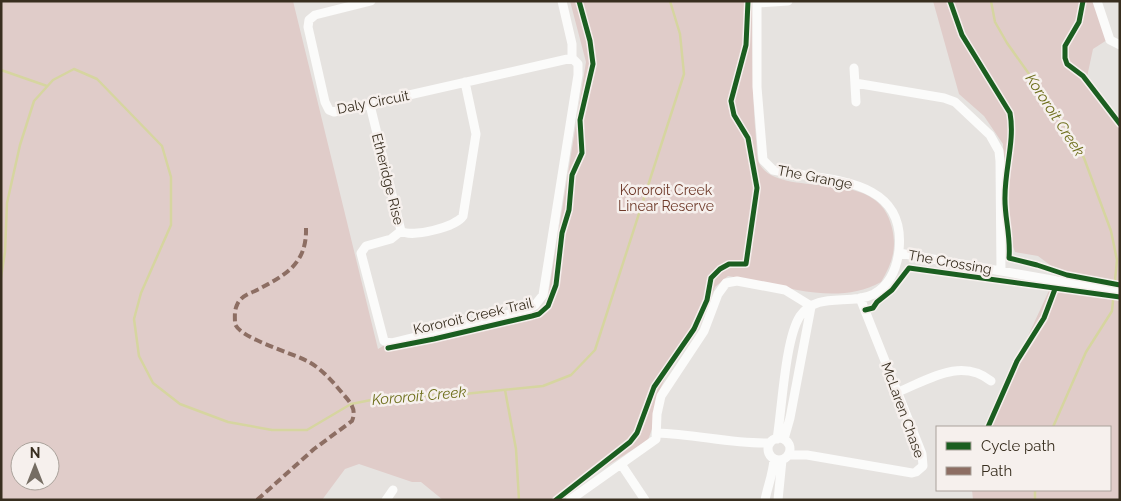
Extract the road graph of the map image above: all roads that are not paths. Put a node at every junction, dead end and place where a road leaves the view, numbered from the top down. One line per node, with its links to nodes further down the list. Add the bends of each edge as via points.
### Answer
1 (371, 1): 6 (street, Daly Circuit)
2 (562, 1): 8 (street)
3 (788, 1): 5 (street)
4 (1097, 1): 7 (street, via 1110,40)
5 (758, 2): 15 (street, The Grange, via 757,87 763,160 773,170 855,184 872,191 888,205 898,223)
6 (348, 4): 13 (street, Daly Circuit, via 315,15 309,20 308,27 329,110 334,112)
7 (1120, 45)
8 (572, 58): 10 (street, Daly Circuit); 14 (street, via 578,64 578,75 543,295 535,306 400,341 384,341 361,253 366,246 391,239)
9 (854, 68): 11 (street)
10 (465, 82): 13 (street, Daly Circuit); 14 (street, Etheridge Rise, via 476,134 463,216 455,225 411,234)
11 (855, 83): 12 (street); 16 (street, via 944,98 965,110 990,135 999,151 1000,161)
12 (856, 102)
13 (370, 105): 14 (street, Etheridge Rise)
14 (401, 231)
15 (899, 253): 16 (street, The Crossing); 18 (street, The Grange, via 892,275 884,286)
16 (1001, 270): 17 (street, The Crossing)
17 (1120, 292)
18 (860, 298): 19 (street, The Grange, via 819,302); 21 (street, McLaren Chase)
19 (811, 306): 22 (street, via 785,290 737,281 726,284 718,294 704,331 661,396); 23 (street, via 799,318 792,340)
20 (991, 381): 21 (street, via 965,369 947,372)
21 (898, 392): 23 (street, McLaren Chase, via 923,458 923,466 916,472)
22 (657, 433): 23 (street, McLaren Chase, via 680,433); 24 (street, via 653,443)
23 (779, 449): 29 (street); 30 (street)
24 (621, 464): 27 (street); 28 (street)
25 (393, 490): 26 (street)
26 (386, 500)
27 (570, 500)
28 (646, 500)
29 (765, 500)
30 (778, 500)

